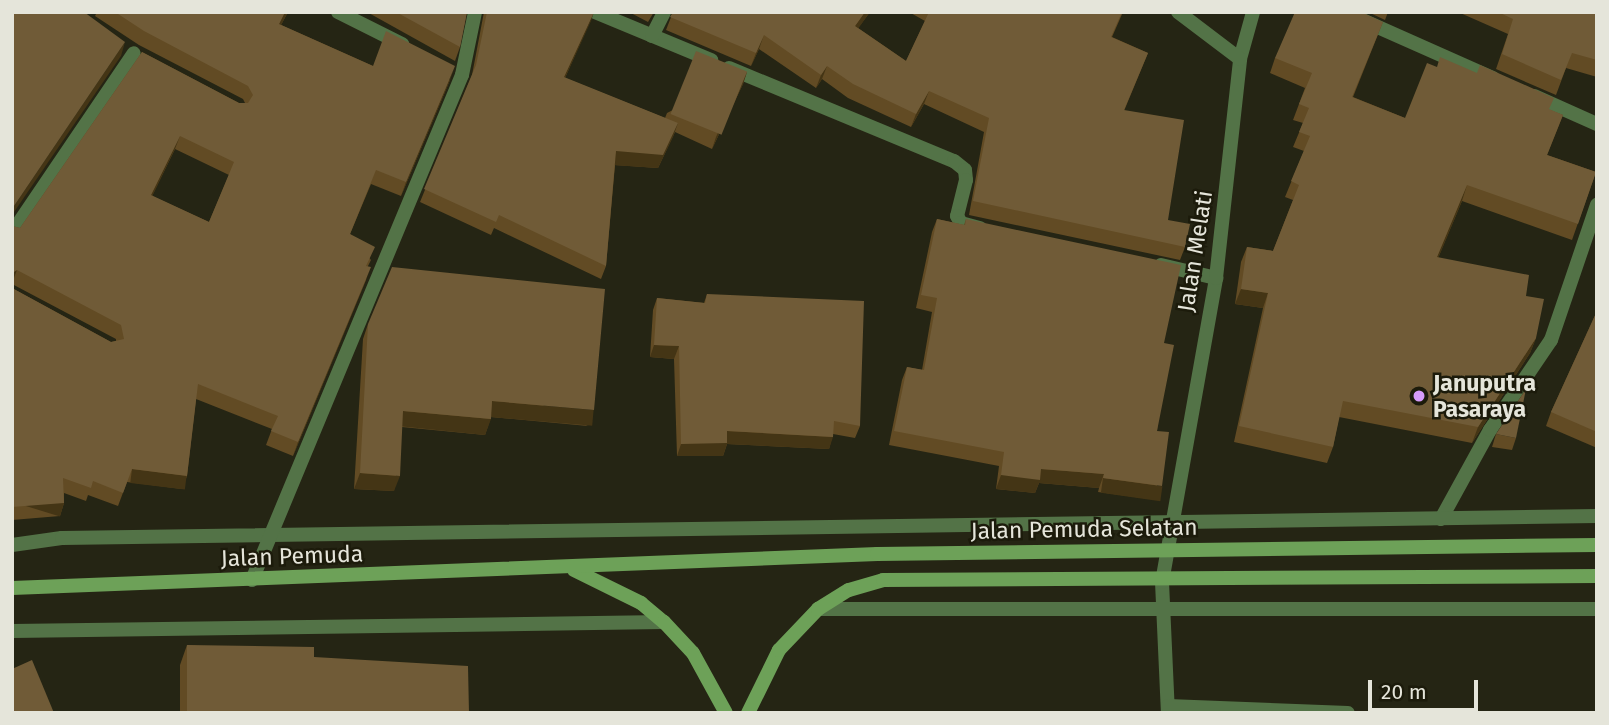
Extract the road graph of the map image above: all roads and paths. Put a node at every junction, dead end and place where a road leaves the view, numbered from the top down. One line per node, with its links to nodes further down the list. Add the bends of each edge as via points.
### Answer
1 (338, 12): 9 (street)
2 (475, 12): 21 (street, via 456,72)
3 (596, 12): 8 (street)
4 (664, 12): 8 (street)
5 (1178, 12): 11 (street)
6 (1253, 12): 11 (street, Jalan Melati)
7 (1344, 12): 12 (street)
8 (652, 36): 14 (street, via 954,161 965,170 966,180 957,216 971,227)
9 (412, 50)
10 (134, 53): 15 (street)
11 (1240, 59): 17 (street, Jalan Melati)
12 (1597, 124)
13 (1597, 205): 19 (street, via 1551,340 1490,429)
14 (1002, 231)
15 (12, 233)
16 (1141, 260): 17 (street)
17 (1216, 278): 20 (street, Jalan Melati)
18 (1597, 516): 19 (street)
19 (1441, 519): 20 (street)
20 (1169, 524): 21 (street); 24 (street, Jalan Melati)
21 (270, 536): 22 (street, via 62,538); 27 (street)
22 (12, 545)
23 (1597, 545): 24 (main road, Jalan Pemuda Selatan)
24 (1166, 551): 25 (main road, Jalan Pemuda Selatan, via 877,554); 28 (street, Jalan Melati)
25 (573, 569): 27 (main road, Jalan Pemuda); 33 (main road, via 641,603)
26 (1597, 576): 28 (main road)
27 (252, 580): 29 (main road, Jalan Pemuda)
28 (1162, 582): 30 (main road, via 883,580 849,590); 32 (street, Jalan Melati)
29 (12, 587)
30 (818, 609): 32 (street); 37 (main road, via 779,650)
31 (1597, 609): 32 (street)
32 (1163, 612): 35 (street, Jalan Melati)
33 (664, 622): 34 (street); 36 (main road, via 692,653)
34 (12, 631)
35 (1168, 709): 38 (street)
36 (726, 713)
37 (748, 713)
38 (1348, 713)

